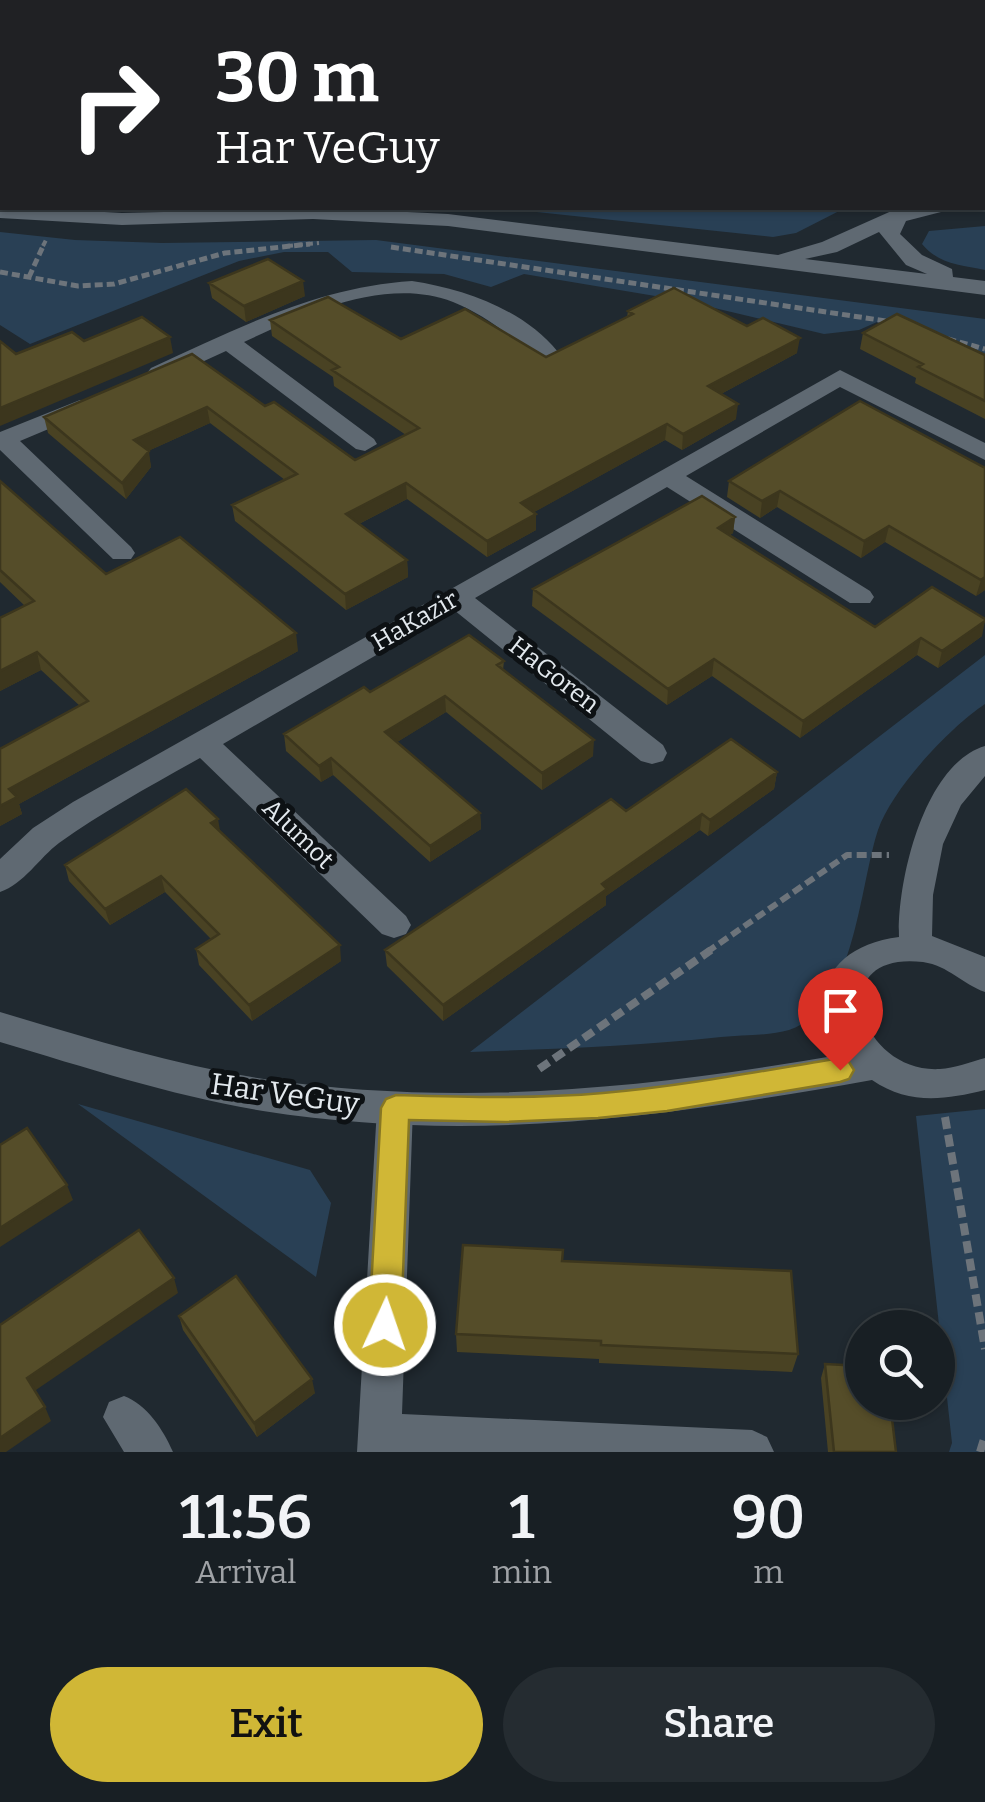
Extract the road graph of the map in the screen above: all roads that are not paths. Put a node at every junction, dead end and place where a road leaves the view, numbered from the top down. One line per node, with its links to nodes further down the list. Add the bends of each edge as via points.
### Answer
1 (921, 210): 4 (street)
2 (0, 212): 3 (street, via 122,220)
3 (313, 213): 6 (street, via 520,227); 7 (street)
4 (902, 213): 5 (street); 8 (street, via 889,235 901,250 936,271)
5 (875, 226): 6 (street, via 809,253); 7 (street)
6 (744, 258): 7 (street)
7 (863, 280): 8 (street); 9 (street)
8 (985, 287)
9 (985, 304)
10 (229, 342): 11 (street, via 355,292 390,289 449,294 487,310); 12 (street); 15 (street)
11 (546, 352)
12 (142, 380)
13 (108, 395): 14 (street)
14 (2, 441): 18 (street)
15 (365, 444)
16 (985, 453): 17 (street, HaKazir, via 840,377)
17 (668, 476): 19 (street); 20 (street, HaKazir)
18 (122, 553)
19 (860, 597)
20 (456, 598): 21 (street, HaKazir); 22 (street, HaGoren)
21 (202, 742): 24 (street, HaKazir, via 71,819); 25 (street, Alumot)
22 (652, 753)
23 (985, 757): 26 (street, via 944,806 920,855 912,907)
24 (0, 878)
25 (394, 925)
26 (916, 948): 27 (street, via 955,957); 29 (street, via 877,953 844,983 844,1028)
27 (985, 978)
28 (0, 1026): 31 (street, Har VeGuy, via 210,1085)
29 (875, 1064): 30 (street, via 908,1081 939,1086); 31 (street, Har VeGuy, via 667,1099)
30 (985, 1074)
31 (396, 1108): 33 (street)
32 (124, 1417): 34 (street)
33 (379, 1443): 35 (street)
34 (151, 1452)
35 (752, 1452)

